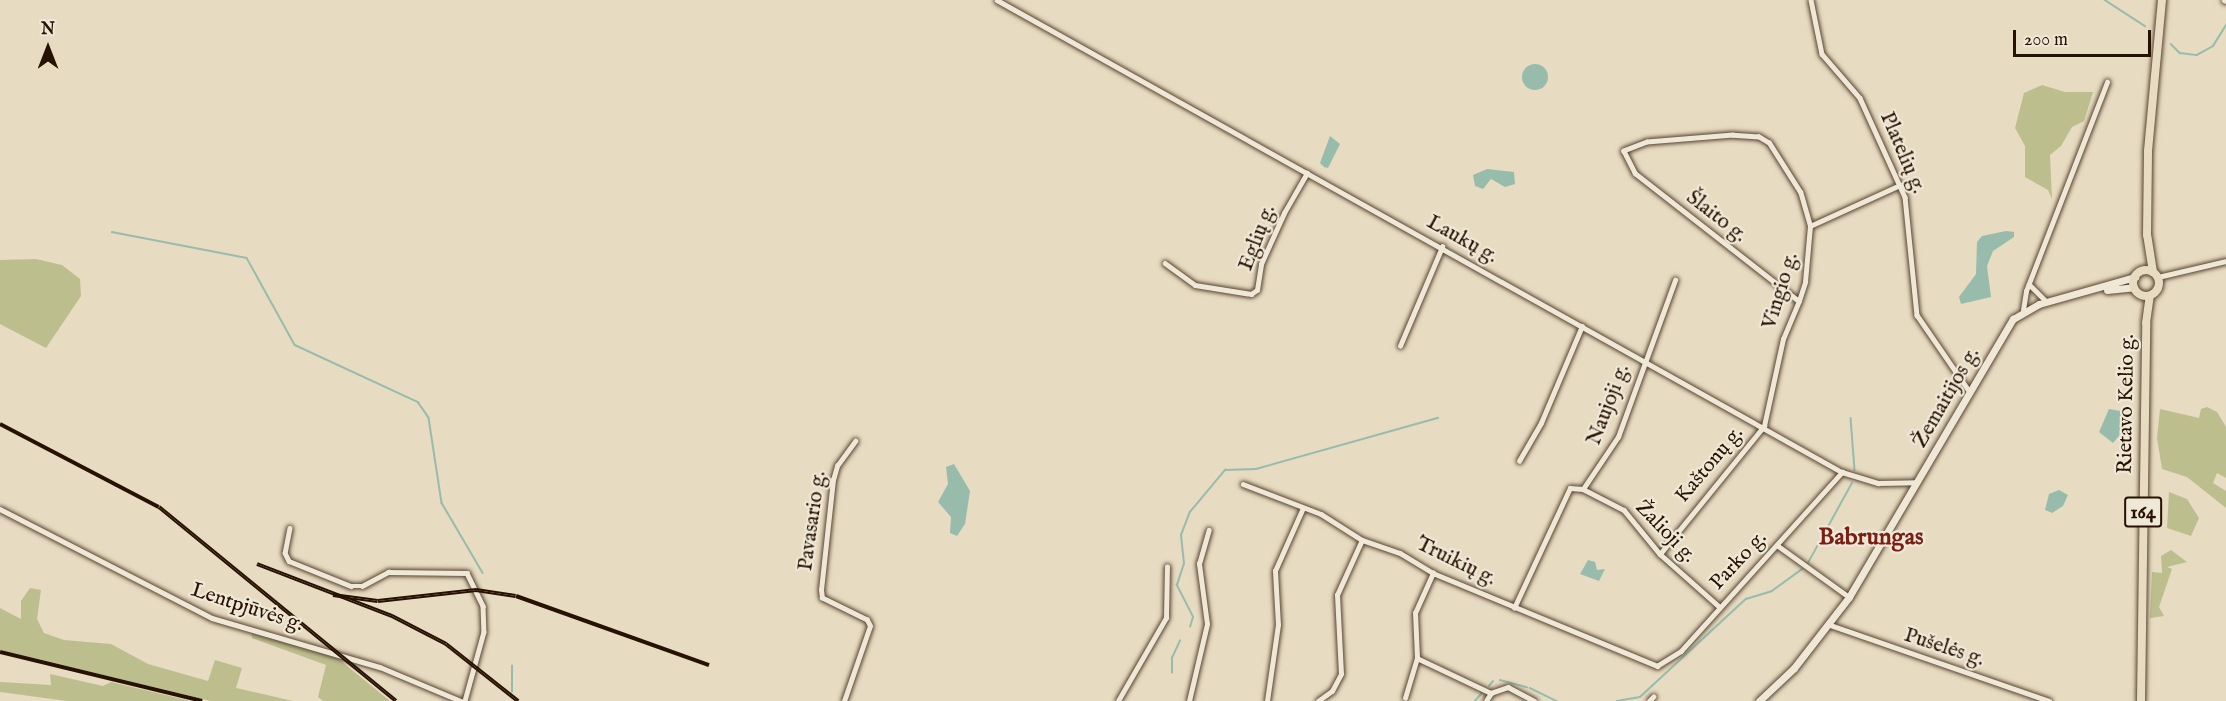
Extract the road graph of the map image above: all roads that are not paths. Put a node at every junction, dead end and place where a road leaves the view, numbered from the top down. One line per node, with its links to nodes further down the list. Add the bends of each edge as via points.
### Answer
1 (997, 0): 6 (street, Laukų g.)
2 (1811, 0): 7 (street, Platelių g., via 1822,54 1860,98)
3 (2162, 0): 9 (main road, via 2150,97)
4 (2107, 82): 16 (street, Žemaitijos g.)
5 (1624, 151): 8 (street, Vingio g., via 1647,142 1733,135 1760,137 1769,143 1800,192); 20 (street, Šlaito g., via 1635,173)
6 (1307, 173): 10 (street, Laukų g.); 12 (street, Eglių g., via 1284,213 1261,264 1257,290 1251,294 1195,285)
7 (1900, 185): 8 (street); 26 (street, Platelių g., via 1912,226 1917,315)
8 (1810, 226): 20 (street, Vingio g., via 1808,268)
9 (2147, 236): 13 (main road); 14 (main road)
10 (1442, 247): 23 (street, Laukų g.); 24 (street)
11 (2226, 261): 14 (street)
12 (1165, 263)
13 (2138, 274): 14 (main road); 17 (main road); 18 (main road)
14 (2155, 274): 19 (main road, Rietavo Kelio g. / 164, via 2159,286)
15 (1676, 280): 25 (street, Naujoji g.)
16 (2028, 284): 21 (street); 22 (street, Žemaitijos g.)
17 (2134, 287): 18 (main road); 19 (main road)
18 (2095, 291): 21 (main road)
19 (2146, 295): 61 (main road, Rietavo Kelio g. / 164)
20 (1799, 301): 27 (street, Vingio g., via 1783,339)
21 (2048, 302): 22 (main road)
22 (2023, 310): 26 (main road, Žemaitijos g., via 2007,327)
23 (1582, 326): 25 (street, Laukų g.); 29 (street, via 1541,423)
24 (1400, 346)
25 (1644, 360): 27 (street, Laukų g.); 33 (street, Naujoji g., via 1618,437)
26 (1970, 392): 31 (main road, Žemaitijos g.)
27 (1764, 426): 30 (street, Laukų g.); 40 (street, Kaštonų g.)
28 (855, 441): 52 (street, Pavasario g., via 837,466 833,480 821,595 867,620 870,631)
29 (1519, 461)
30 (1842, 472): 31 (street, Laukų g., via 1878,483); 39 (street, Parko g.)
31 (1917, 482): 43 (main road, Žemaitijos g.)
32 (1243, 484): 35 (street, Truikių g.)
33 (1583, 489): 40 (street, Žalioji g., via 1623,510); 45 (street, via 1565,491)
34 (0, 509): 51 (street, Lentpjūvės g., via 212,618 371,664)
35 (1302, 510): 38 (street, Truikių g., via 1321,514); 55 (street, via 1275,571 1278,625)
36 (290, 528): 51 (street, via 285,553 289,561 351,586 362,586 388,572 467,573 483,606 484,632)
37 (1209, 530): 54 (street, via 1199,570 1207,624)
38 (1362, 540): 42 (street, Truikių g., via 1400,553); 56 (street, via 1337,596 1341,674 1332,691)
39 (1777, 545): 43 (street); 44 (street, Parko g.)
40 (1660, 554): 44 (street, Žalioji g.)
41 (1167, 567): 53 (street, via 1166,618)
42 (1433, 573): 45 (street, Truikių g.); 47 (street, via 1415,613)
43 (1849, 597): 46 (main road, Žemaitijos g.)
44 (1720, 607): 48 (street, Parko g., via 1681,651)
45 (1514, 608): 48 (street, Truikių g.)
46 (1830, 625): 59 (main road, Žemaitijos g.); 60 (street, Pušelės g.)
47 (1418, 658): 49 (street); 50 (street)
48 (1657, 666)
49 (1491, 693): 57 (street); 58 (street, via 1508,687)
50 (1405, 698)
51 (463, 701)
52 (844, 701)
53 (1118, 701)
54 (1189, 701)
55 (1267, 701)
56 (1318, 701)
57 (1486, 701)
58 (1534, 701)
59 (1760, 701)
60 (2049, 701)
61 (2141, 701)

